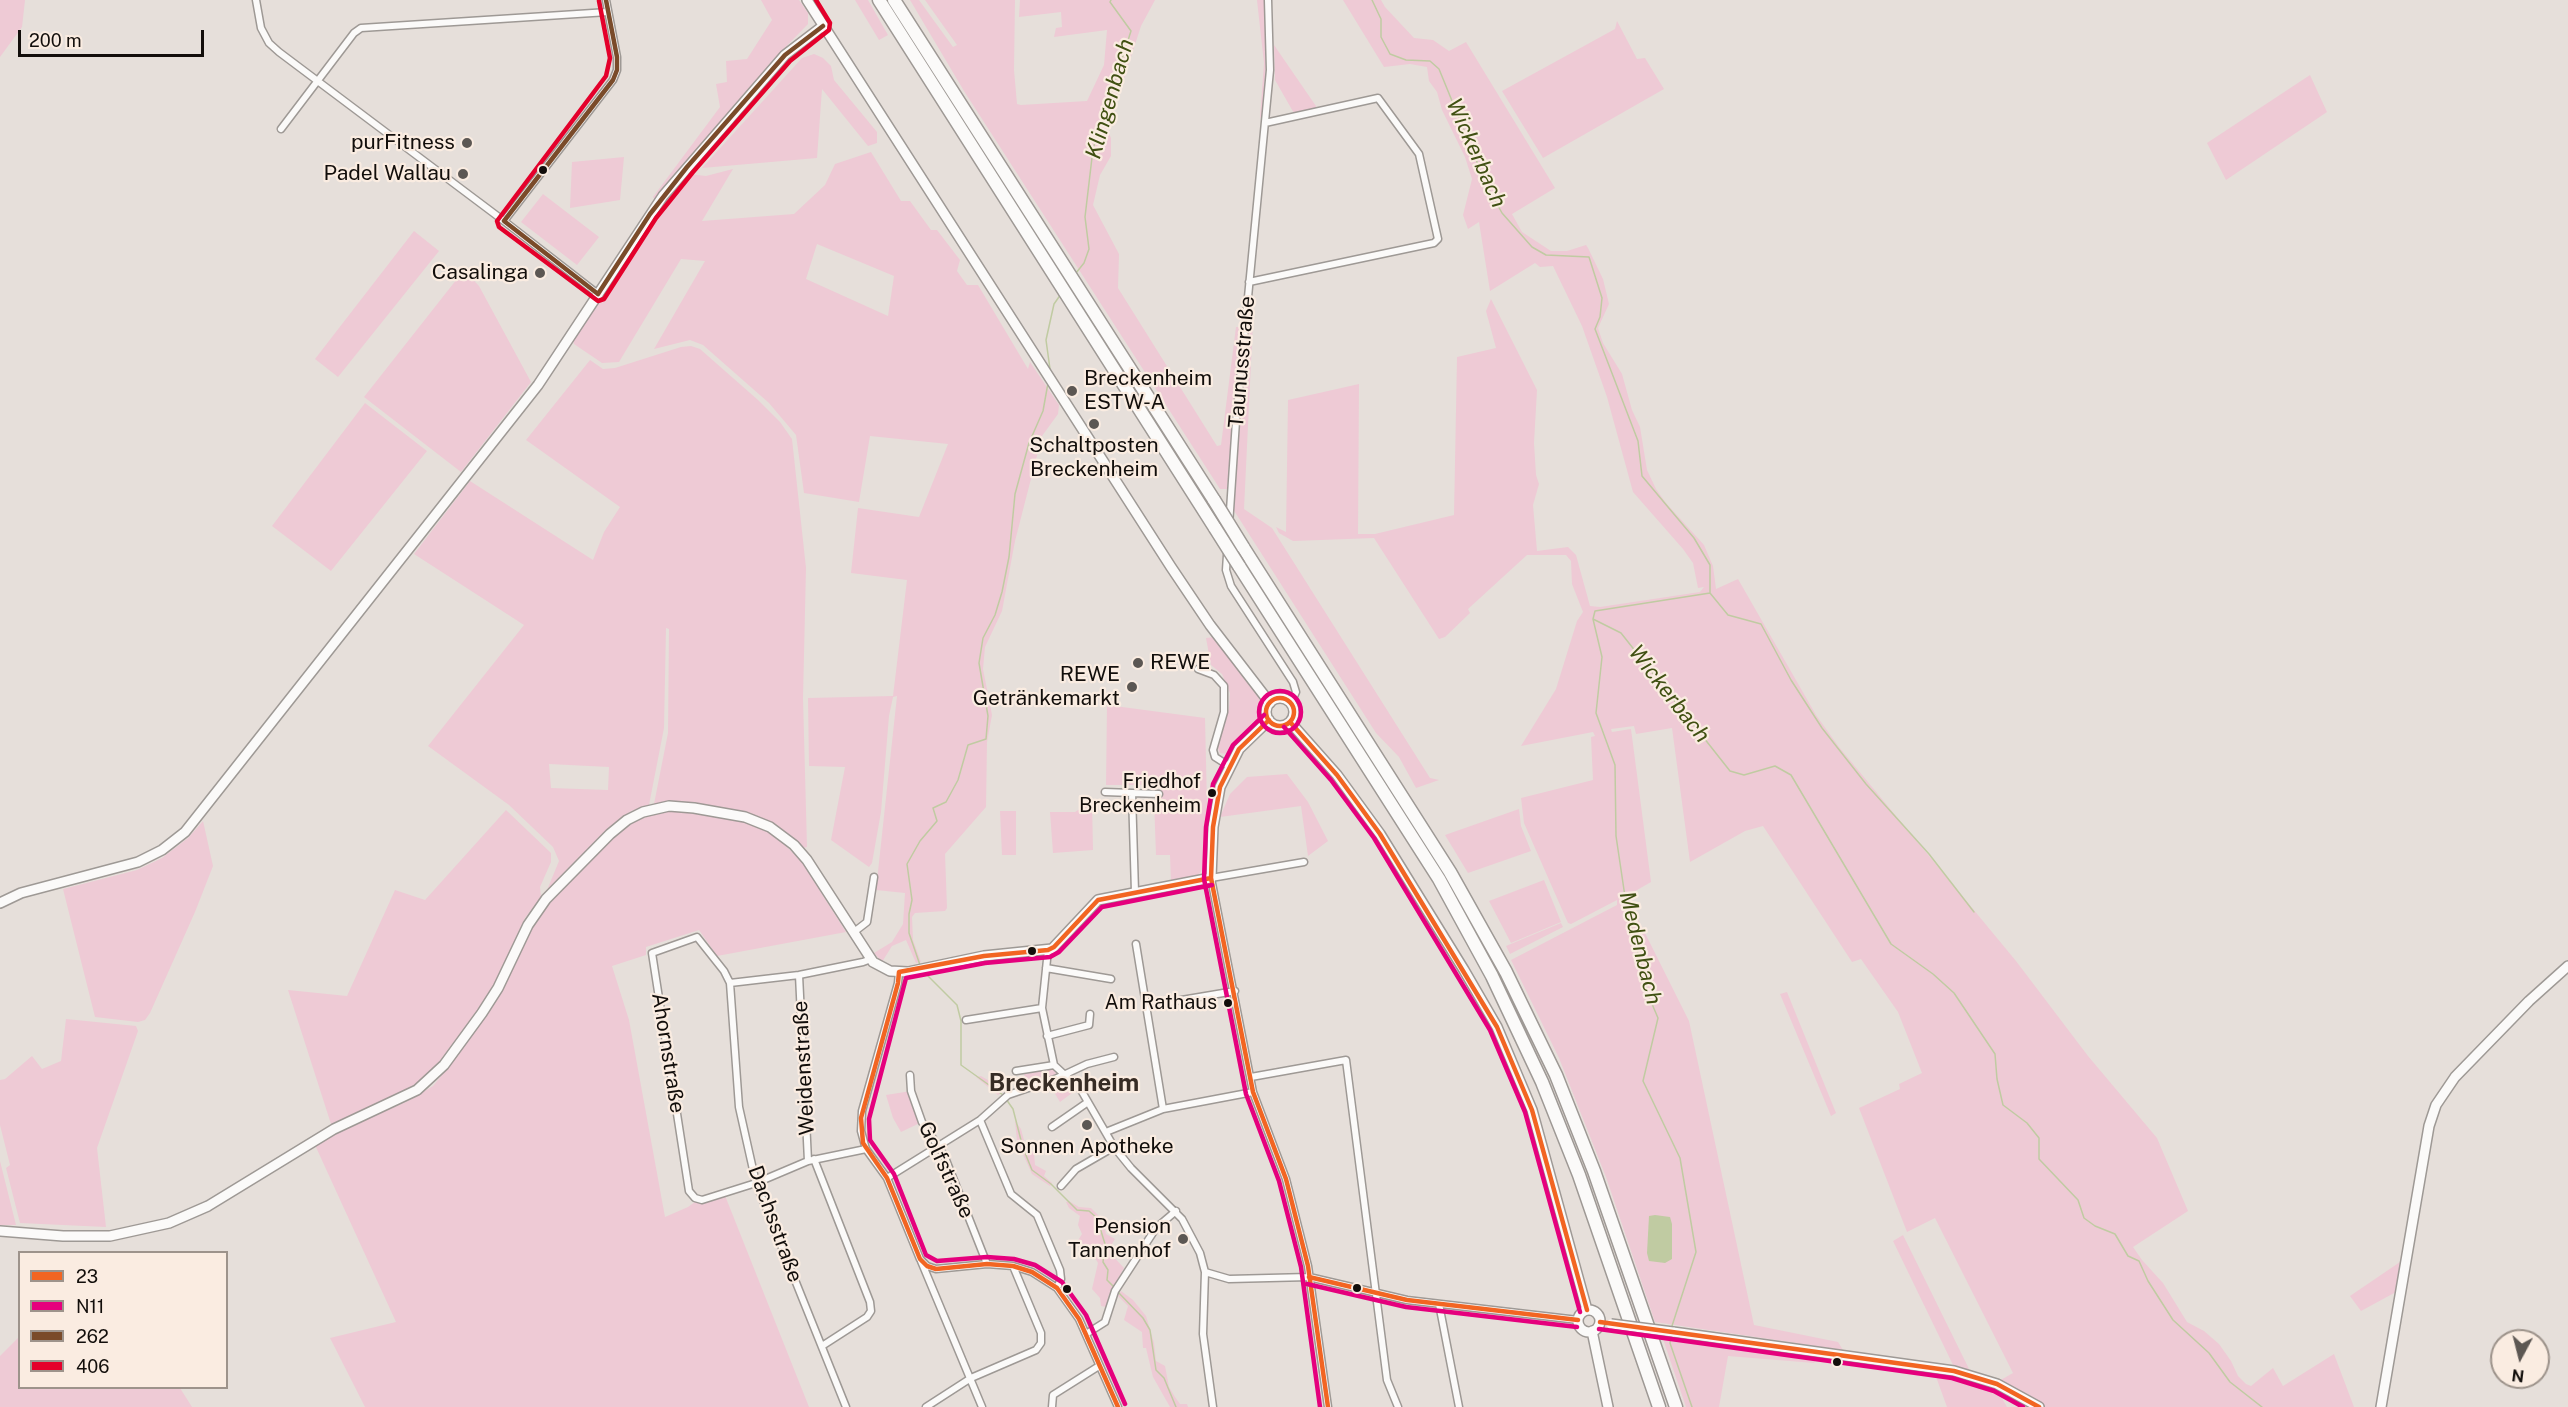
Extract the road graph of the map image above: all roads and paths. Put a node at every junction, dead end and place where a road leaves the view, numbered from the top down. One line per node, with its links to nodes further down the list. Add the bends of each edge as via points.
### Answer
1 (256, 0): 9 (street, via 261,28 269,43)
2 (606, 0): 7 (street)
3 (807, 0): 8 (main road)
4 (879, 0): 13 (highway, via 935,92)
5 (894, 0): 13 (highway)
6 (1268, 0): 10 (street, Taunusstraße, via 1270,70)
7 (608, 12): 9 (street, via 368,27 354,33); 12 (street, via 617,57 613,80)
8 (824, 26): 15 (main road, via 785,55 687,166); 18 (main road, via 1210,625)
9 (318, 81): 11 (street); 12 (street)
10 (1265, 123): 14 (street, Taunusstraße); 14 (street, via 1378,98 1419,154 1438,239)
11 (281, 129)
12 (504, 221): 15 (street)
13 (1063, 276): 16 (highway)
14 (1249, 282): 19 (street, Taunusstraße, via 1226,570 1231,586 1293,682 1296,692)
15 (598, 294): 30 (main road, via 538,385 185,832 138,862 21,893)
16 (1074, 294): 95 (highway, bridge, via 1215,528 1439,879 1492,976 1542,1082 1579,1175); 96 (highway, bridge, via 1214,500 1450,872 1506,972 1556,1075 1594,1171)
17 (1198, 669): 22 (street, via 1214,675 1224,686 1226,701 1214,750 1215,757)
18 (1270, 702): 19 (main road, via 1278,698); 20 (main road)
19 (1291, 703): 21 (main road, via 1294,713)
20 (1269, 720): 21 (main road, via 1277,725); 22 (main road, via 1246,741)
21 (1290, 722): 77 (main road, via 1362,809 1497,1027 1532,1110)
22 (1229, 766): 28 (main road, via 1215,805)
23 (1105, 792): 24 (street)
24 (1132, 793): 25 (street); 29 (street)
25 (1159, 794)
26 (1304, 862): 28 (street)
27 (874, 877): 31 (street, via 867,922)
28 (1211, 878): 29 (main road); 42 (street)
29 (1135, 892): 34 (main road, via 1095,902)
30 (0, 903)
31 (854, 932): 35 (main road); 68 (main road, via 801,852 762,823 681,806 643,812 610,834 538,909 482,1013 444,1065 417,1090 334,1129 208,1206 169,1223 128,1234 95,1236)
32 (696, 937): 41 (street, Dachsstraße); 65 (street, Ahornstraße, via 652,953 690,1191 702,1200)
33 (1136, 945): 43 (street)
34 (1048, 950): 37 (street); 38 (main road, via 992,955)
35 (871, 959): 38 (main road, via 885,970); 39 (street)
36 (2568, 966): 98 (main road, via 2455,1077 2436,1105 2429,1126)
37 (1046, 968): 40 (street); 44 (street)
38 (899, 972): 62 (street, via 861,1118)
39 (799, 975): 41 (street); 63 (street, Weidenstraße)
40 (1111, 979)
41 (730, 983): 65 (street, Dachsstraße, via 739,1107)
42 (1235, 991): 43 (street); 53 (street)
43 (1146, 1006): 56 (street)
44 (1042, 1008): 46 (street); 47 (street)
45 (1090, 1014): 47 (street, via 1089,1025)
46 (966, 1020)
47 (1047, 1036): 49 (street)
48 (1114, 1057): 52 (street)
49 (1054, 1065): 50 (street); 52 (street)
50 (1016, 1071)
51 (910, 1075): 60 (street, Golfstraße, via 922,1122)
52 (1063, 1075): 55 (street, via 1081,1090); 57 (street, via 1005,1097)
53 (1251, 1077): 54 (street); 75 (street, via 1346,1060)
54 (1254, 1092): 56 (street); 73 (street, via 1286,1179)
55 (1088, 1102): 58 (street); 59 (street)
56 (1164, 1109): 59 (street)
57 (980, 1120): 60 (street); 74 (street, via 1011,1194 1036,1215 1060,1270)
58 (1052, 1127)
59 (1106, 1132): 61 (street)
60 (938, 1147): 64 (street); 70 (street, Golfstraße)
61 (1114, 1147): 66 (street, via 1076,1169); 67 (street)
62 (866, 1149): 63 (street); 64 (street)
63 (811, 1160): 65 (street); 82 (street, Weidenstraße, via 872,1311)
64 (887, 1178): 69 (street)
65 (756, 1183): 82 (street, Dachsstraße)
66 (1061, 1186)
67 (1176, 1211): 72 (street, via 1197,1244); 81 (street, via 1156,1228 1116,1290 1105,1322)
68 (0, 1231)
69 (920, 1259): 70 (street, via 936,1269); 84 (street)
70 (987, 1264): 71 (street)
71 (1013, 1266): 74 (street); 84 (street, via 1041,1334 1041,1343 1036,1350)
72 (1205, 1272): 73 (street, via 1229,1279); 90 (street, via 1203,1334)
73 (1309, 1277): 75 (street); 91 (street)
74 (1058, 1288): 81 (street)
75 (1376, 1293): 76 (street); 92 (street, via 1387,1380)
76 (1439, 1304): 78 (street); 93 (street)
77 (1587, 1310): 78 (main road); 79 (main road, via 1598,1314)
78 (1578, 1320): 80 (main road, via 1581,1328)
79 (1600, 1322): 80 (main road); 97 (main road, bridge, via 1954,1371 1997,1384)
80 (1592, 1331): 94 (main road)
81 (1086, 1334): 83 (street)
82 (822, 1346): 85 (street, Dachsstraße)
83 (1099, 1366): 88 (street, via 1053,1395); 89 (street)
84 (971, 1378): 86 (street); 87 (street)
85 (846, 1407)
86 (926, 1407)
87 (982, 1407)
88 (1052, 1407)
89 (1118, 1407)
90 (1213, 1407)
91 (1328, 1407)
92 (1398, 1407)
93 (1459, 1407)
94 (1608, 1407)
95 (1659, 1407)
96 (1676, 1407)
97 (2039, 1407)
98 (2381, 1407)

